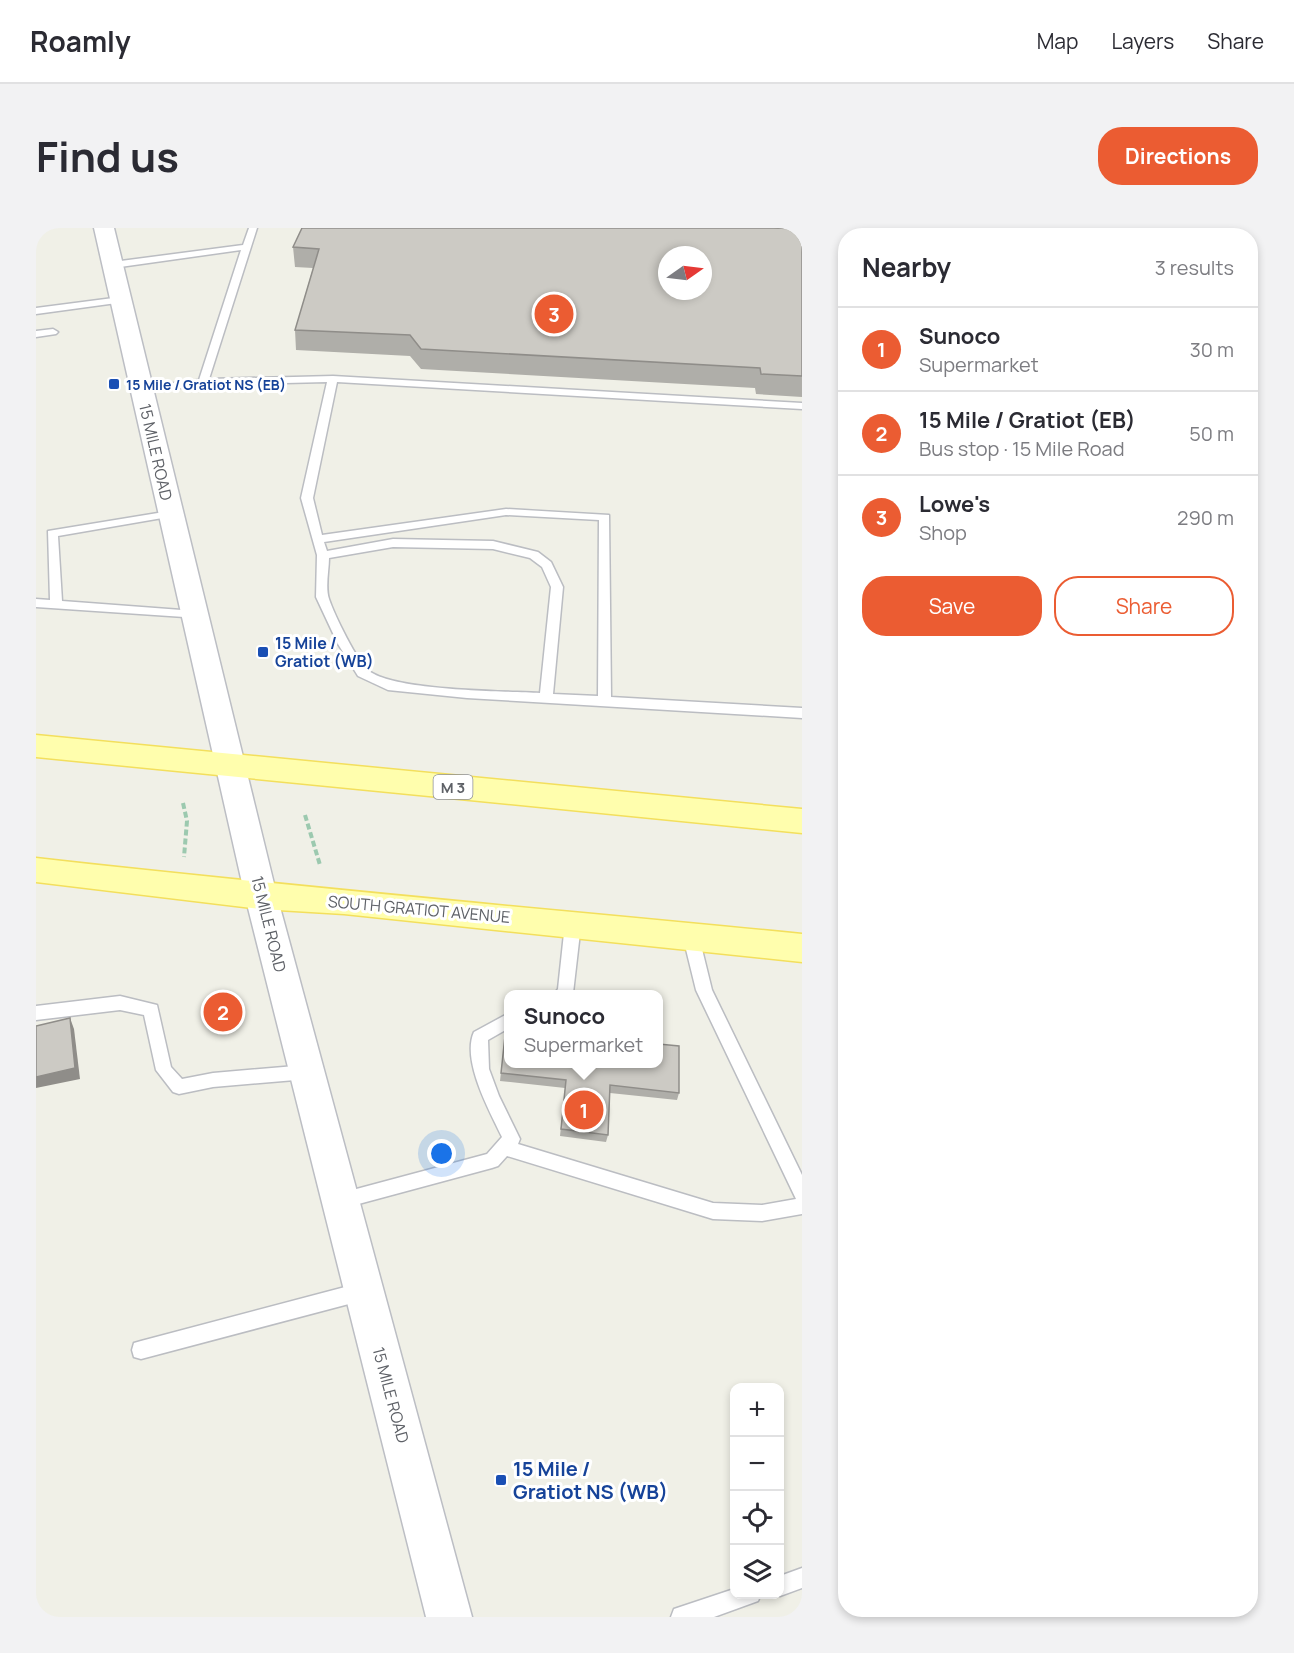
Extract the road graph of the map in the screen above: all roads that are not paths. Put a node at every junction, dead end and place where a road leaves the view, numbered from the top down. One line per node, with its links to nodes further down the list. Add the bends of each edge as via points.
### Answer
1 (104, 228): 4 (main road, 15 MILE ROAD)
2 (253, 228): 3 (lane)
3 (247, 247): 4 (lane); 10 (lane)
4 (113, 265): 5 (main road, 15 MILE ROAD)
5 (121, 300): 6 (lane); 11 (main road, 15 MILE ROAD)
6 (36, 311)
7 (53, 332): 8 (lane)
8 (36, 334)
9 (333, 380): 10 (lane); 12 (lane); 14 (lane, via 307,498)
10 (203, 382): 11 (lane)
11 (142, 390): 13 (main road, 15 MILE ROAD)
12 (802, 406)
13 (170, 514): 17 (lane, via 52,533); 18 (main road, 15 MILE ROAD)
14 (317, 540): 15 (lane); 20 (lane, via 506,512 605,517)
15 (323, 555): 19 (lane, via 322,597 363,673 388,686); 19 (lane, via 393,543 493,545 534,555 547,565 557,587)
16 (36, 603): 17 (lane)
17 (56, 606): 18 (lane)
18 (195, 615): 23 (main road, 15 MILE ROAD)
19 (546, 698): 20 (lane)
20 (604, 701): 21 (lane)
21 (802, 713)
22 (36, 746): 23 (main road, M 3)
23 (231, 765): 24 (main road, M 3); 26 (main road, 15 MILE ROAD)
24 (802, 821)
25 (36, 870): 26 (main road, SOUTH GRATIOT AVENUE)
26 (261, 896): 27 (main road, SOUTH GRATIOT AVENUE); 33 (main road, 15 MILE ROAD)
27 (573, 924): 28 (main road, SOUTH GRATIOT AVENUE); 30 (lane)
28 (691, 937): 29 (main road, SOUTH GRATIOT AVENUE); 35 (lane, via 704,990)
29 (802, 948)
30 (565, 990)
31 (36, 1013): 33 (lane, via 120,1003 151,1010 164,1070 179,1087)
32 (504, 1023): 34 (lane, via 480,1037 481,1069 512,1139)
33 (307, 1072): 36 (main road, 15 MILE ROAD)
34 (504, 1147): 36 (lane, via 492,1160); 37 (lane, via 713,1210 762,1213)
35 (802, 1193)
36 (340, 1201): 38 (main road, 15 MILE ROAD)
37 (802, 1206)
38 (364, 1291): 39 (lane); 43 (main road, 15 MILE ROAD)
39 (141, 1350)
40 (802, 1578): 41 (lane)
41 (784, 1585)
42 (736, 1599): 44 (lane)
43 (449, 1617)
44 (682, 1617)

